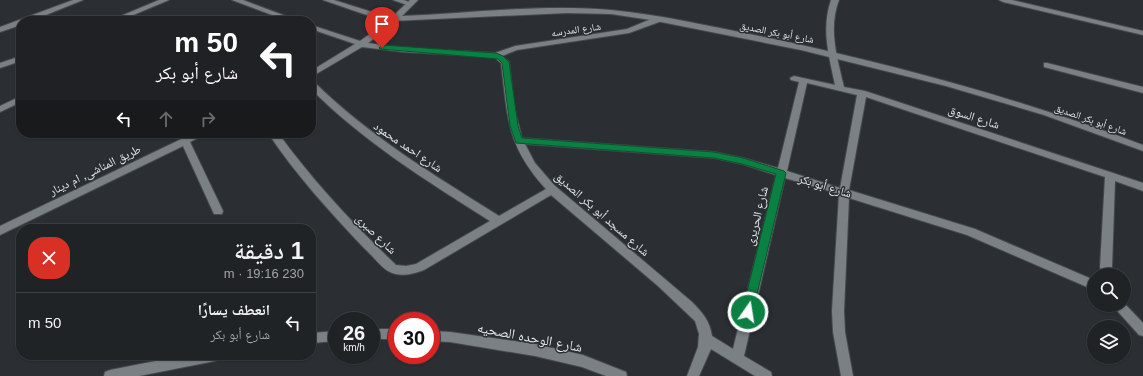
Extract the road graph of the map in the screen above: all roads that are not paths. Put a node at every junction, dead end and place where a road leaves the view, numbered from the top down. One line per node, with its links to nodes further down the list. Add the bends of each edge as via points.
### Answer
1 (79, 0): 9 (street)
2 (165, 0): 10 (street)
3 (236, 0): 11 (street)
4 (327, 0): 13 (street)
5 (397, 0): 8 (street)
6 (835, 0): 19 (street, via 828,23)
7 (1003, 0): 17 (street)
8 (412, 2): 13 (street)
9 (37, 16)
10 (125, 16)
11 (281, 16)
12 (659, 19): 13 (street, شارع أبو بكر الصديق, via 592,11); 19 (street, شارع أبو بكر الصديق); 20 (street, شارع المدرسه, via 630,31 515,48)
13 (393, 20): 18 (street)
14 (16, 24): 16 (street)
15 (316, 29): 18 (street)
16 (0, 30)
17 (1143, 33)
18 (361, 44): 20 (street, via 404,50); 24 (street)
19 (832, 53): 26 (street); 36 (street, شارع أبو بكر الصديق, via 999,98)
20 (496, 55): 35 (street, شارع مسجد أبو بكر الصديق, via 506,62 514,126)
21 (16, 60): 23 (street)
22 (1047, 65): 28 (street)
23 (0, 66)
24 (316, 71)
25 (799, 79): 26 (street, شارع السوق); 37 (street, شارع الحريرى)
26 (840, 88): 29 (street, شارع السوق)
27 (316, 89): 43 (street, شارع احمد محمود, via 352,124 383,148)
28 (1143, 90)
29 (862, 93): 38 (street, شارع السوق); 41 (street)
30 (16, 101): 31 (street)
31 (0, 108)
32 (191, 138): 34 (street, طريق المناشى, ام دينار)
33 (277, 138): 43 (street, شارع صبرى, via 330,207 392,268 410,271 420,267)
34 (185, 141): 42 (street); 44 (street, طريق المناشى, ام دينار)
35 (519, 141): 37 (street, شارع أبو بكر, via 714,155); 40 (street, شارع مسجد أبو بكر الصديق, via 529,162)
36 (1143, 148)
37 (781, 173): 41 (street, شارع أبو بكر); 53 (street, شارع الحريرى)
38 (1110, 175): 39 (street, شارع السوق); 45 (street)
39 (1143, 187)
40 (552, 190): 43 (street, شارع صبرى); 52 (street, شارع مسجد أبو بكر الصديق, via 691,309 706,328)
41 (844, 192): 46 (street, شارع أبو بكر, via 971,232); 59 (street, via 838,332)
42 (218, 211)
43 (498, 221)
44 (0, 231)
45 (1106, 268)
46 (1087, 282)
47 (1125, 312): 48 (street)
48 (1143, 331)
49 (440, 336): 56 (street, شارع الوحده الصحيه, via 535,350 583,361)
50 (328, 337): 51 (street)
51 (316, 338)
52 (707, 340): 53 (street); 57 (street)
53 (737, 358): 58 (street)
54 (189, 360): 55 (street)
55 (110, 376)
56 (621, 376)
57 (694, 376)
58 (766, 376)
59 (847, 376)

